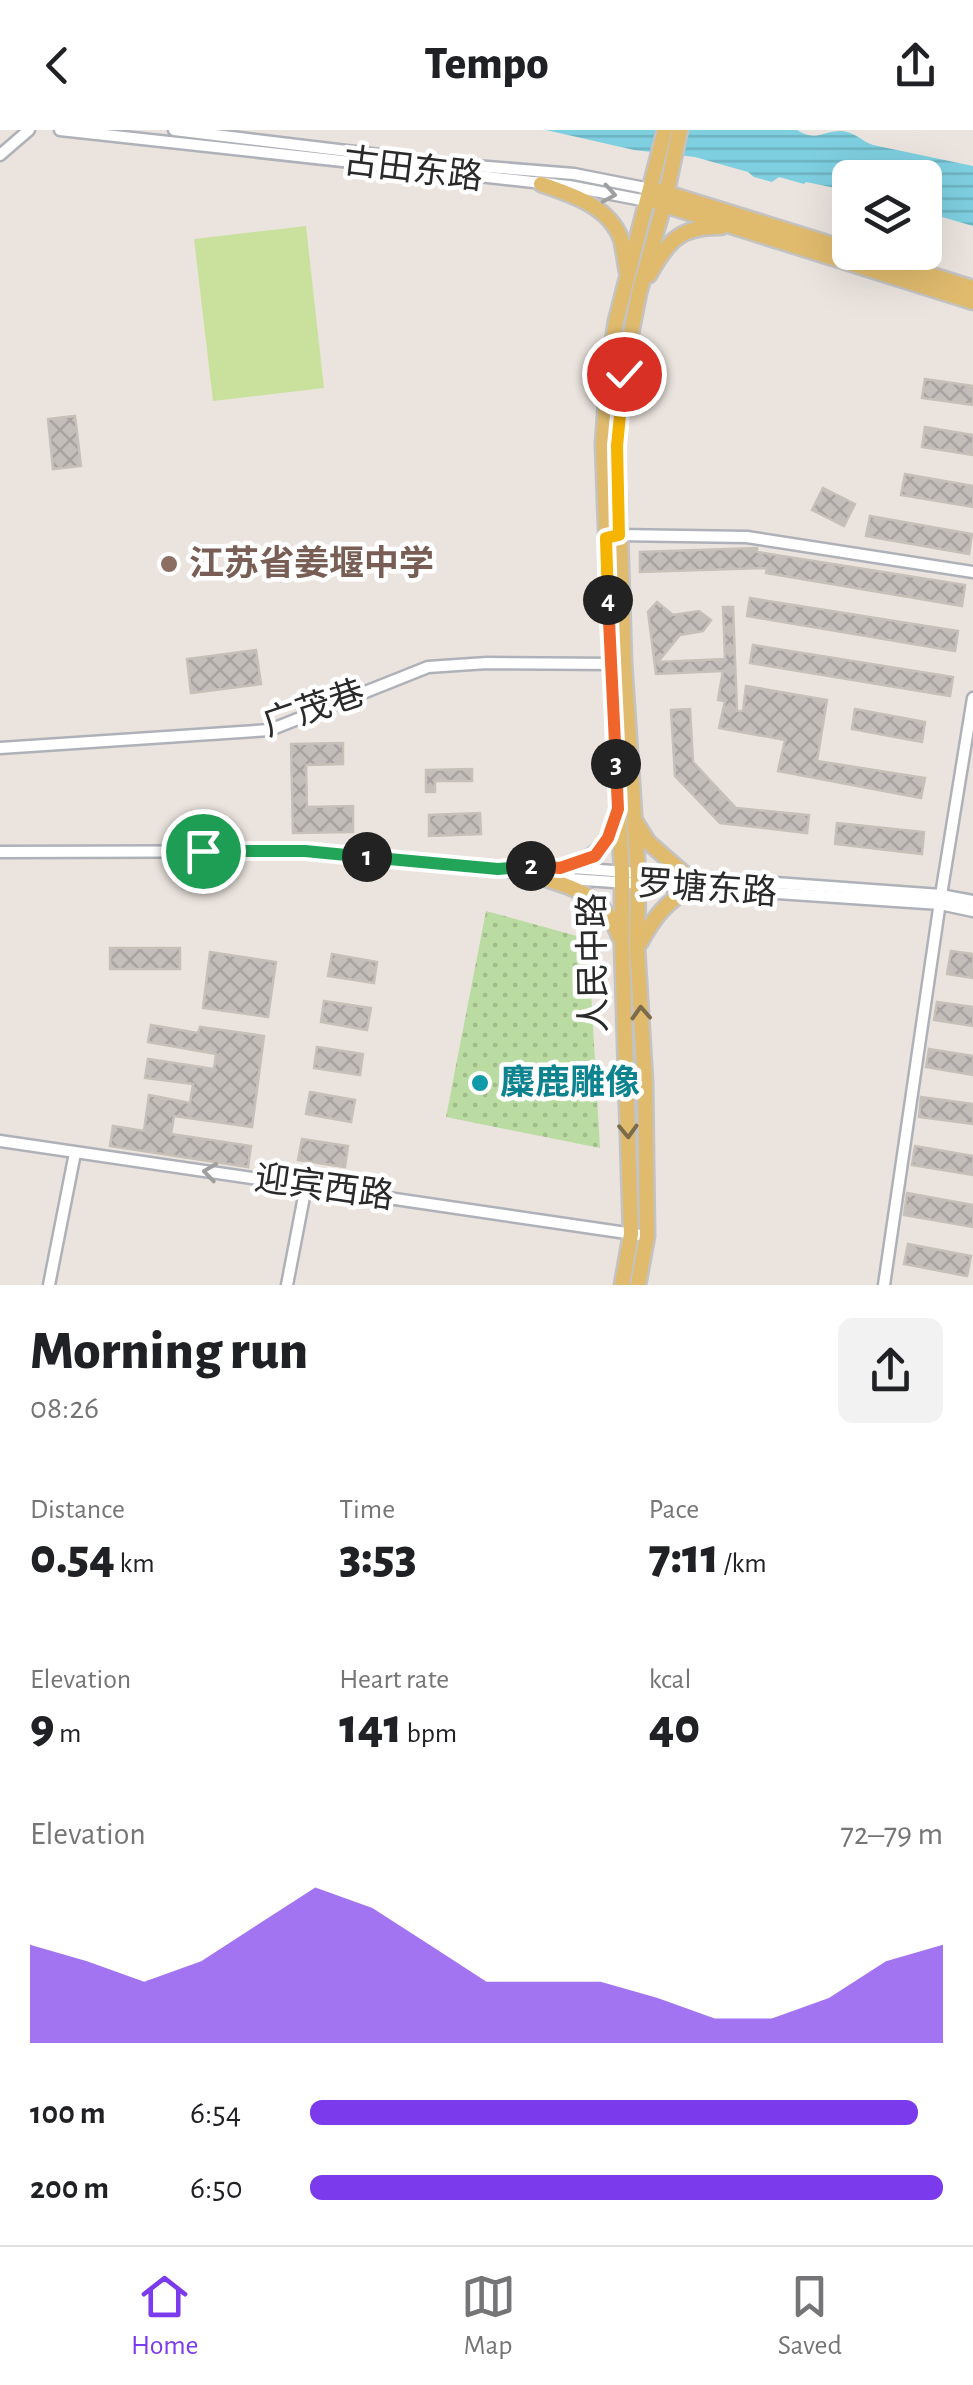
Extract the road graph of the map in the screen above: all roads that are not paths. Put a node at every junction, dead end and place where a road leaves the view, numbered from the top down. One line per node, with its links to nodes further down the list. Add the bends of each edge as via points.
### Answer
1 (29, 130): 8 (street)
2 (60, 130): 10 (street, 古田东路)
3 (174, 130): 7 (street, 古田东路)
4 (243, 130): 7 (street)
5 (666, 130): 9 (main road)
6 (680, 130): 9 (main road)
7 (257, 140): 11 (street, 古田东路, via 574,174)
8 (0, 155)
9 (664, 166): 11 (main road, 人民中路); 12 (main road, 人民中路)
10 (541, 184): 11 (street, 古田东路, one-way to 11); 16 (main road, via 608,217)
11 (648, 195): 12 (main road); 16 (main road, 人民中路)
12 (665, 198): 13 (main road); 14 (main road); 18 (main road, 人民中路)
13 (738, 228): 18 (main road, via 693,228 675,238); 19 (main road)
14 (832, 245)
15 (916, 270): 17 (main road)
16 (628, 276): 20 (main road, 人民中路, via 608,374 603,444)
17 (973, 288)
18 (639, 293): 20 (main road, 人民中路, via 617,438)
19 (973, 302)
20 (613, 536): 21 (street, via 748,536); 22 (main road, 人民中路)
21 (973, 572)
22 (617, 663): 24 (street, 广茂巷, via 428,667 270,730); 25 (main road, 人民中路); 26 (main road, 人民中路)
23 (973, 698): 33 (street)
24 (0, 748)
25 (618, 809): 28 (main road, via 595,856); 31 (main road, 人民中路)
26 (635, 821): 31 (main road, 人民中路); 32 (main road)
27 (0, 852): 29 (street, via 305,851)
28 (560, 868): 29 (street, 罗塘东路); 31 (street, 罗塘东路)
29 (498, 869): 30 (street, 罗塘东路)
30 (540, 877): 31 (street, 罗塘东路); 36 (main road, via 598,902)
31 (630, 878): 32 (street, 罗塘东路); 36 (main road, 人民中路)
32 (690, 882): 33 (street, 罗塘东路); 36 (main road)
33 (940, 900): 34 (street, 罗塘东路); 35 (street, 罗塘东路); 46 (street)
34 (973, 901)
35 (973, 910)
36 (630, 946): 40 (main road, 人民中路, one-way to 40); 41 (main road, 人民中路, one-way to 36, via 645,1082)
37 (0, 1141): 38 (street, 迎宾西路)
38 (76, 1153): 39 (street, 迎宾西路, one-way to 38); 42 (street)
39 (306, 1186): 40 (street, 迎宾西路); 43 (street)
40 (631, 1234): 41 (street, 迎宾西路); 44 (main road, 人民中路)
41 (648, 1236): 45 (main road, 人民中路)
42 (49, 1285)
43 (287, 1285)
44 (622, 1285)
45 (638, 1285)
46 (884, 1285)

